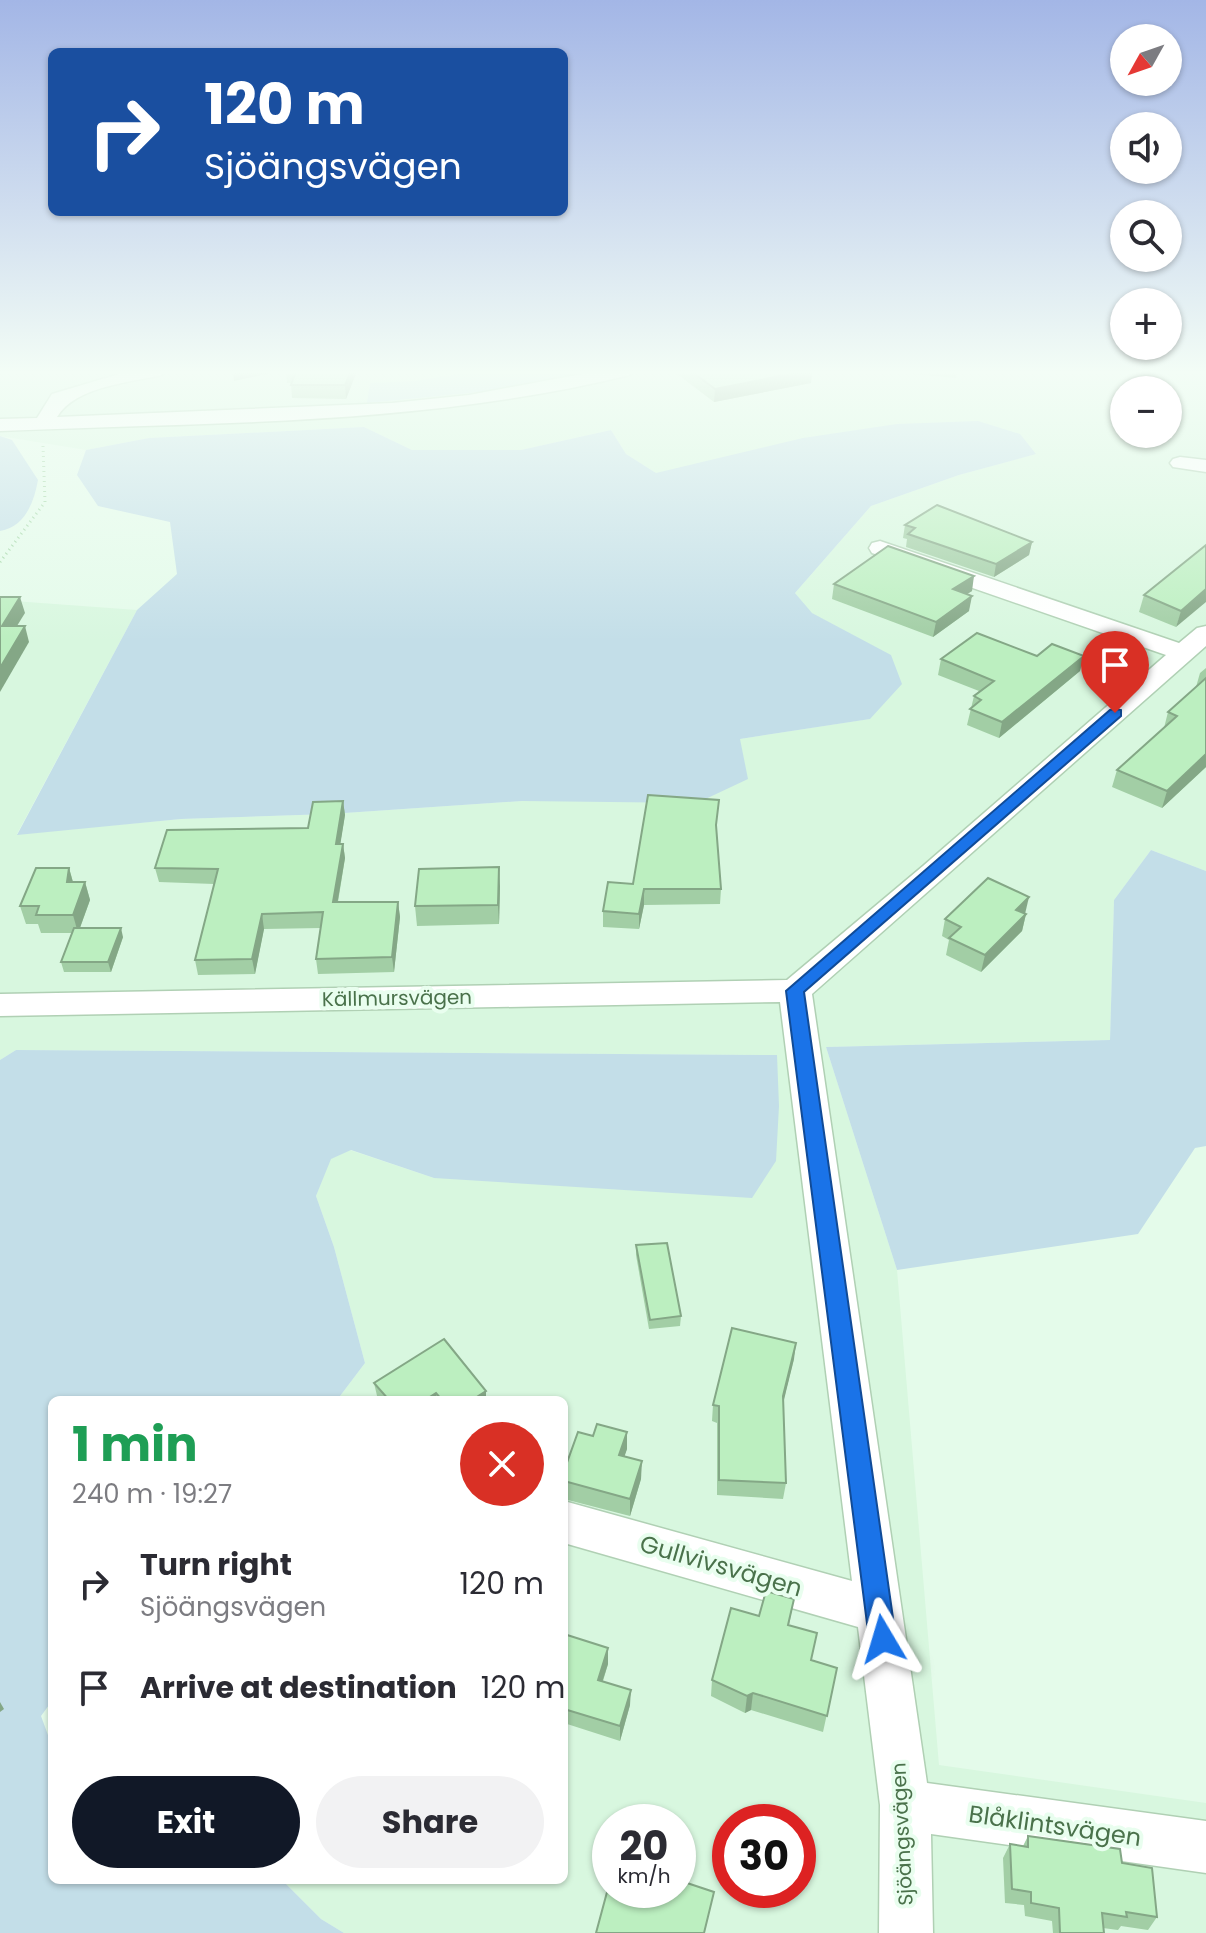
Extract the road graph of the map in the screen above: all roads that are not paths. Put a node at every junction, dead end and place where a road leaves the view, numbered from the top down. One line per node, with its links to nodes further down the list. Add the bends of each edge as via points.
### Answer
1 (1180, 463): 2 (street)
2 (1206, 466)
3 (880, 548): 4 (street)
4 (1195, 643): 5 (street)
5 (795, 991): 6 (street, Källmursvägen); 8 (street, Sjöängsvägen)
6 (0, 1005)
7 (568, 1523): 8 (street, Gullvivsvägen)
8 (879, 1611): 9 (street, Sjöängsvägen)
9 (905, 1805): 10 (street, Blåklintsvägen); 11 (street, Sjöängsvägen)
10 (1206, 1847)
11 (906, 1933)

